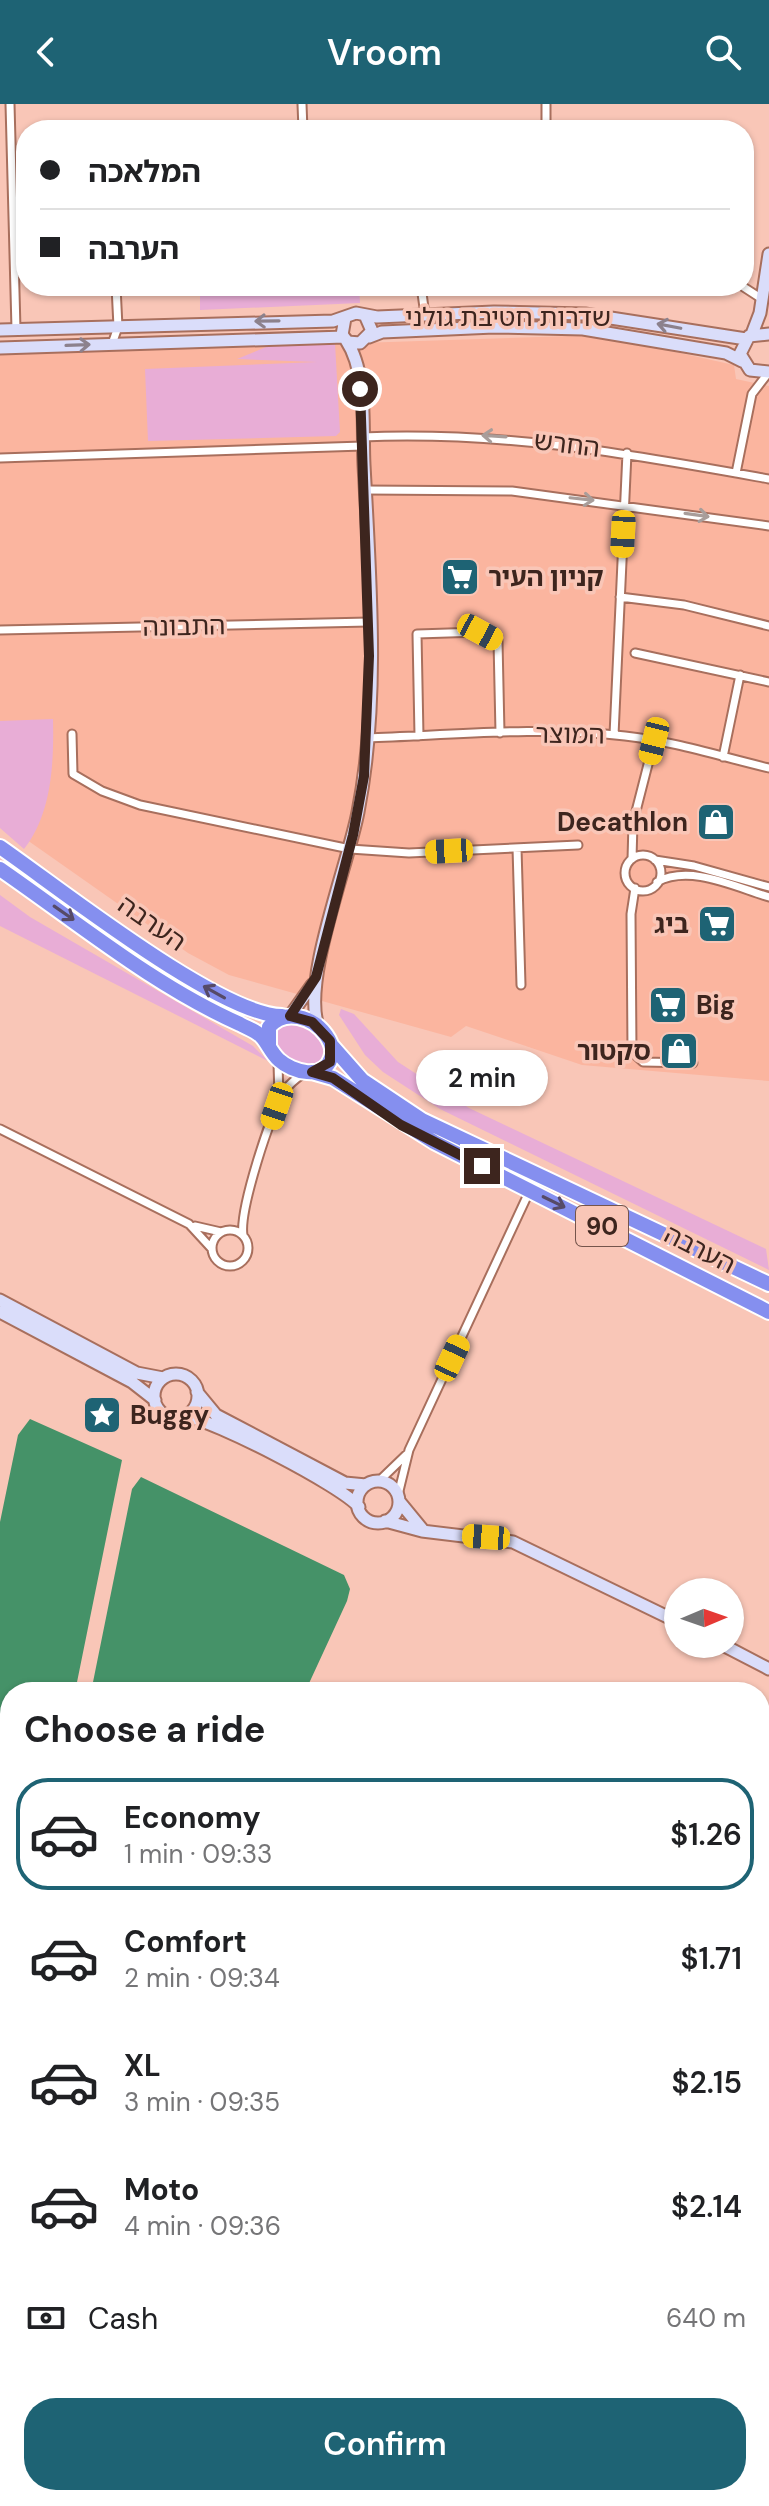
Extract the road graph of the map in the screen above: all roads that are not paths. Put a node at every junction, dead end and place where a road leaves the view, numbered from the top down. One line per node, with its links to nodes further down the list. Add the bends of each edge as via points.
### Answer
1 (10, 104): 11 (street)
2 (769, 254): 6 (street)
3 (116, 296): 10 (street)
4 (422, 296): 8 (street)
5 (754, 296): 6 (street)
6 (762, 302): 13 (street); 14 (street)
7 (365, 315): 8 (street, שדרות חטיבת גולני); 9 (street); 15 (street, via 371,325)
8 (425, 315): 14 (street, שדרות חטיבת גולני, one-way to 8, via 585,314)
9 (345, 318): 10 (street, one-way to 10); 16 (street)
10 (118, 327): 11 (street); 17 (street)
11 (16, 329): 12 (street)
12 (0, 330)
13 (769, 333): 14 (street, שדרות חטיבת גולני)
14 (749, 336): 19 (street, via 741,349)
15 (368, 338): 16 (street, via 357,344); 19 (street, שדרות חטיבת גולני, via 382,332 494,327 583,329 726,353); 21 (street)
16 (345, 339): 17 (street); 21 (street)
17 (112, 344): 18 (street, one-way to 17)
18 (0, 348)
19 (744, 365): 20 (street, שדרות חטיבת גולני, via 757,373); 22 (street)
20 (769, 372): 22 (street)
21 (360, 389): 23 (street)
22 (752, 394): 26 (street)
23 (362, 442): 24 (street, החרש, one-way to 23, via 469,435); 25 (street, החרש); 28 (street)
24 (627, 453): 26 (street, החרש); 29 (street)
25 (0, 458)
26 (736, 473): 27 (street, החרש)
27 (769, 479)
28 (365, 490): 29 (street, one-way to 29, via 485,489); 32 (street)
29 (625, 504): 30 (street, one-way to 30); 31 (street)
30 (769, 526)
31 (620, 597): 33 (street, via 684,605); 40 (street)
32 (369, 622): 34 (street, התבונה); 42 (street)
33 (769, 626)
34 (0, 630)
35 (635, 653): 36 (street)
36 (740, 675): 37 (street); 44 (street)
37 (769, 682)
38 (500, 733): 40 (street, המוצר); 41 (street, המוצר); 41 (street, via 498,641 480,632 464,632 417,634)
39 (72, 734): 49 (street, via 73,774 115,796 181,815)
40 (614, 735): 43 (street, המוצר)
41 (419, 736): 42 (street, המוצר)
42 (367, 738): 49 (street)
43 (654, 741): 44 (street, המוצר); 50 (street, via 633,823)
44 (723, 757): 45 (street, המוצר)
45 (769, 768)
46 (578, 845): 48 (street)
47 (0, 847): 59 (highway, הערבה, one-way to 47, via 257,1012 201,985)
48 (517, 848): 49 (street, via 409,853); 58 (street)
49 (350, 849): 57 (street)
50 (632, 859): 51 (street, via 642,855); 55 (street, via 625,873)
51 (655, 860): 53 (street, via 660,869); 54 (street)
52 (0, 869): 62 (highway, הערבה / 90, one-way to 62, via 181,993 257,1033)
53 (657, 882): 55 (street, via 647,890); 56 (street, via 687,874)
54 (769, 887)
55 (635, 888): 63 (street, via 631,1045 637,1059)
56 (769, 897)
57 (316, 977): 59 (street); 60 (street)
58 (521, 985)
59 (288, 1016): 60 (highway); 62 (highway, via 269,1027)
60 (318, 1026): 61 (highway, 90)
61 (332, 1046): 64 (highway, via 327,1066); 73 (highway, הערבה / 90, via 362,1080 422,1120)
62 (273, 1052): 64 (highway, 90, via 293,1069); 65 (street, via 281,1075)
63 (693, 1063)
64 (309, 1072): 65 (street, via 290,1083); 67 (highway, הערבה / 90, via 333,1078 401,1125)
65 (279, 1100): 68 (street)
66 (0, 1129): 69 (street)
67 (530, 1190): 76 (highway, הערבה / 90, one-way to 76); 81 (street)
68 (243, 1210): 70 (street); 71 (street)
69 (189, 1224): 70 (street); 72 (street)
70 (224, 1231): 71 (street); 72 (street)
71 (243, 1235): 72 (street, via 248,1251 236,1265 219,1262)
72 (212, 1249)
73 (769, 1284)
74 (0, 1300): 77 (street, via 137,1373)
75 (0, 1312): 79 (street, via 132,1382)
76 (769, 1312)
77 (163, 1378): 78 (street, via 184,1375); 79 (street)
78 (197, 1392): 80 (street, via 195,1406); 83 (street, via 216,1415 345,1483)
79 (155, 1400): 80 (street, via 165,1415)
80 (185, 1416): 85 (street, via 230,1433)
81 (409, 1450): 82 (street); 84 (street)
82 (379, 1481): 83 (street); 84 (street, via 392,1486)
83 (366, 1485): 85 (street, via 358,1496)
84 (398, 1498): 86 (street, via 397,1511); 87 (street, via 413,1522)
85 (359, 1507): 86 (street, via 368,1520)
86 (385, 1521): 87 (street)
87 (429, 1532): 88 (street, via 513,1542)
88 (664, 1615)
89 (744, 1656): 90 (street)
90 (769, 1669)

